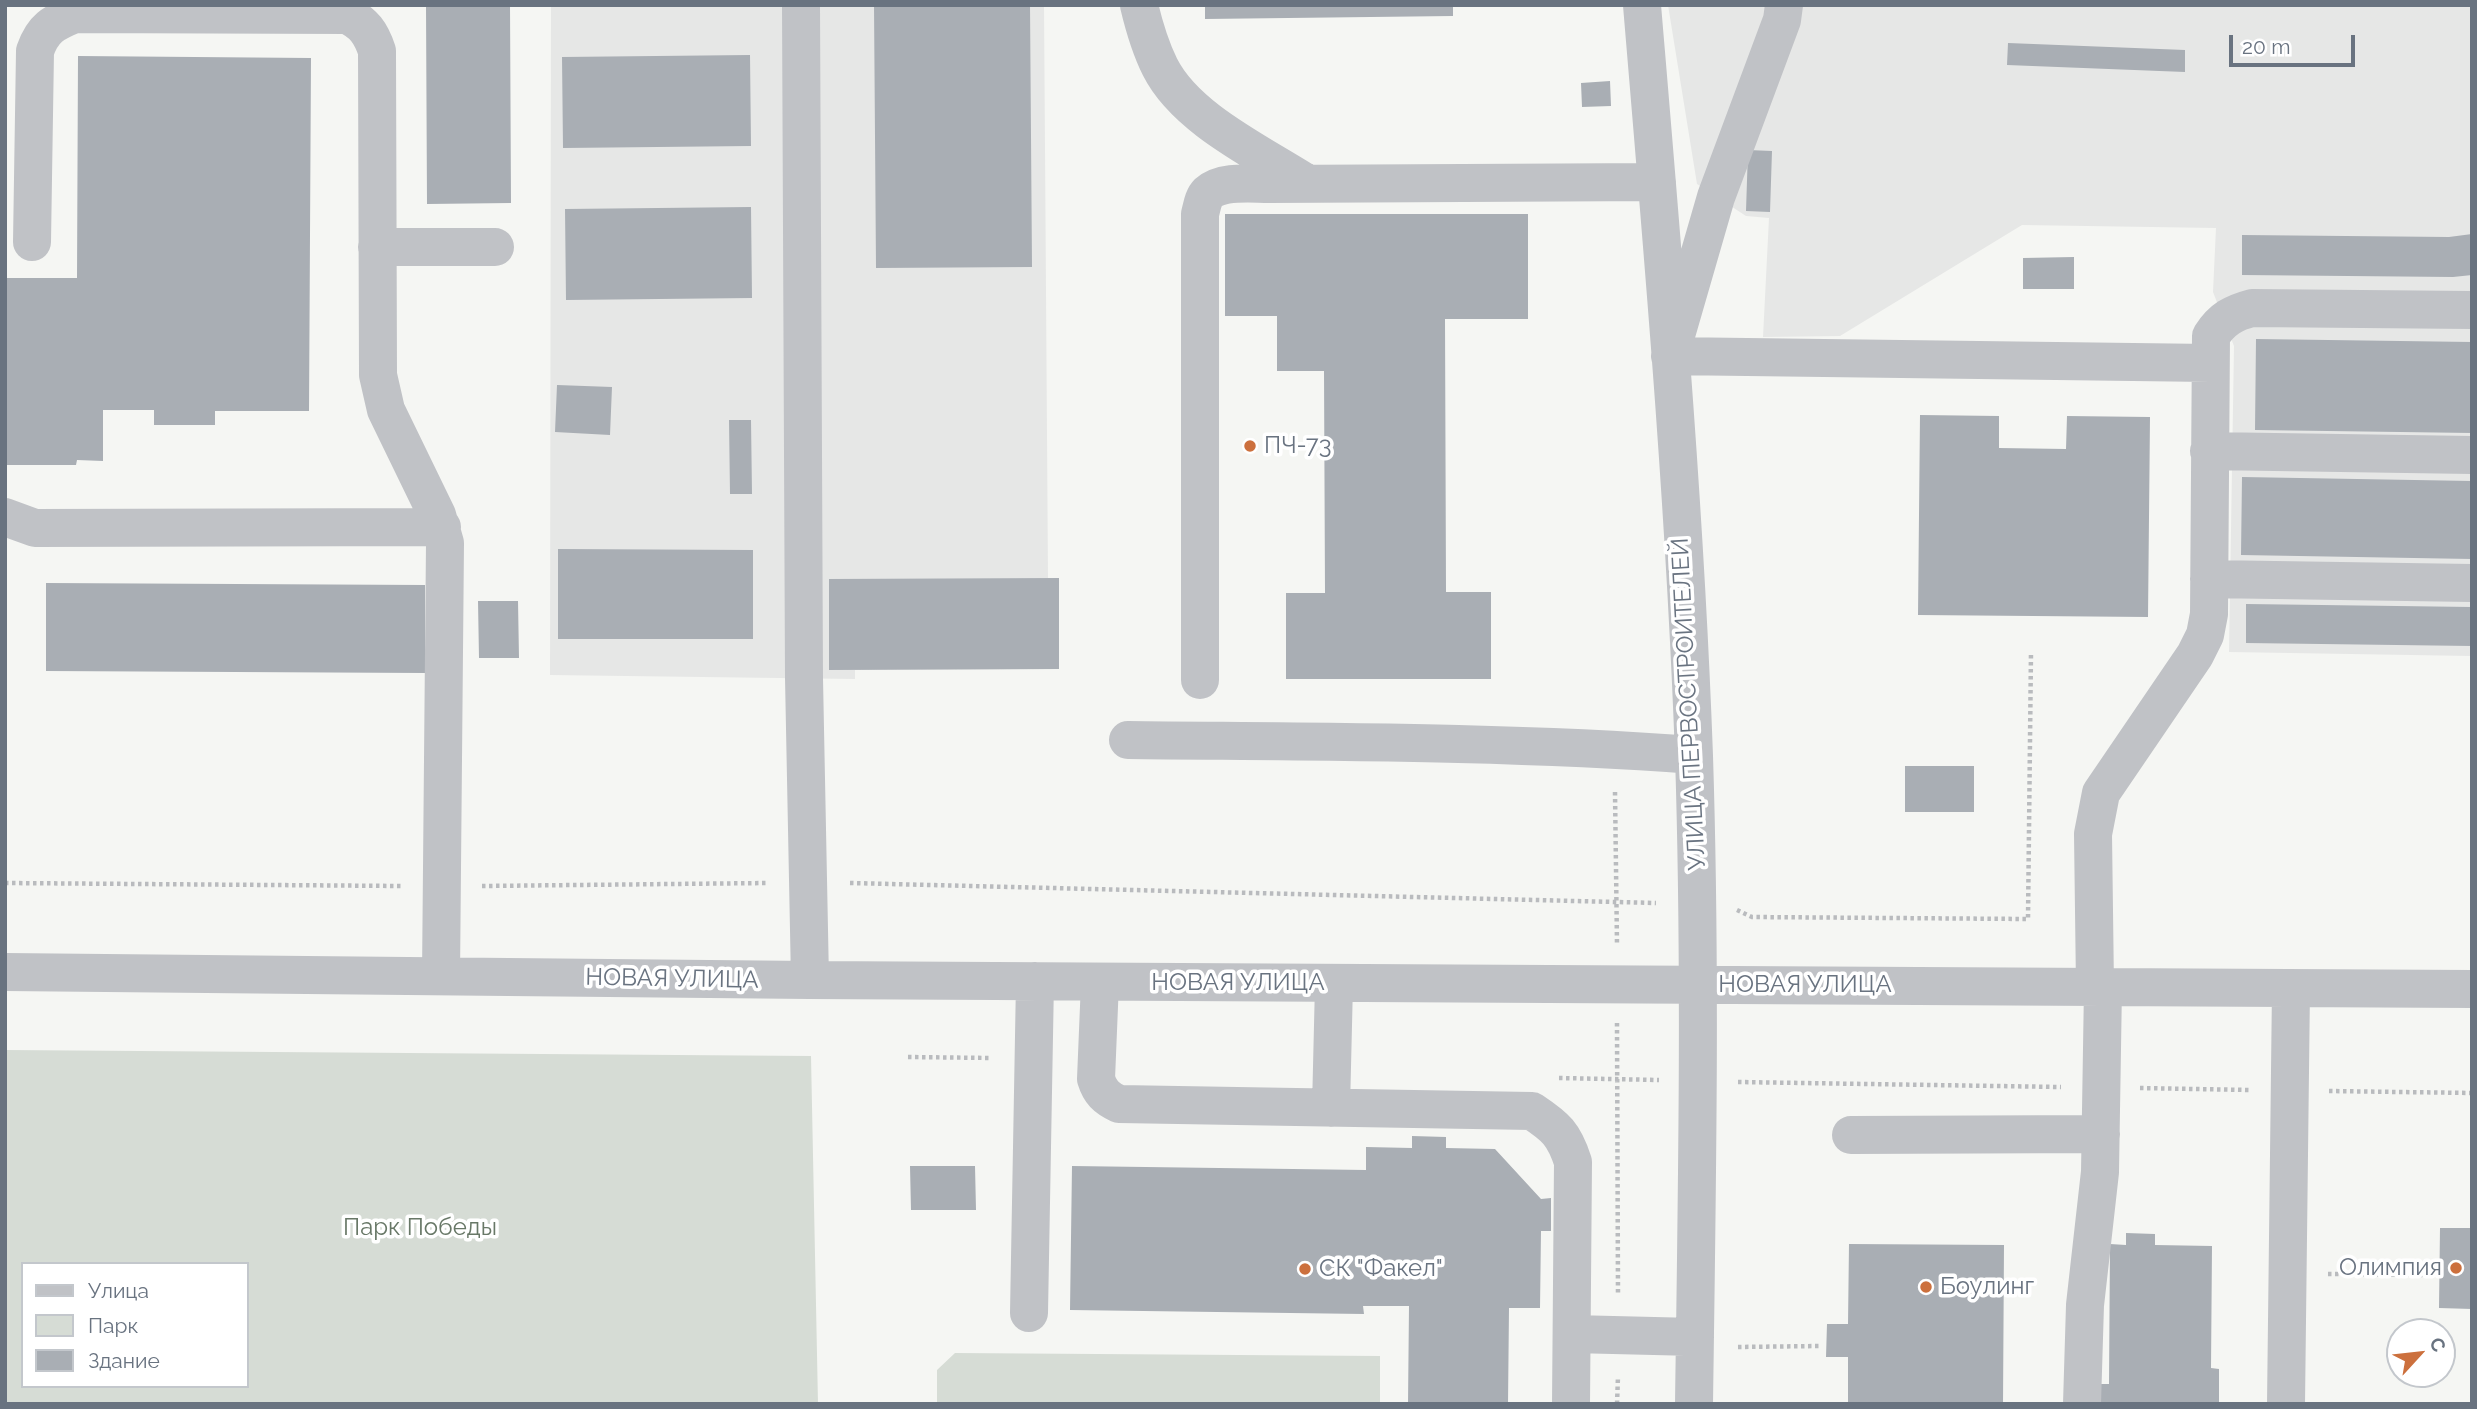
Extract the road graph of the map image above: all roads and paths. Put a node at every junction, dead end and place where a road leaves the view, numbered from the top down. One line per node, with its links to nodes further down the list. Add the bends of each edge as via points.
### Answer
1 (801, 5): 24 (street)
2 (1139, 5): 6 (street, via 1161,69 1187,103 1201,117)
3 (1642, 5): 5 (street, УЛИЦА ПЕРВОСТРОИТЕЛЕЙ)
4 (1784, 5): 11 (street, via 1716,197)
5 (1657, 182): 6 (street); 11 (street, УЛИЦА ПЕРВОСТРОИТЕЛЕЙ)
6 (1308, 184): 20 (street, via 1219,187 1203,200)
7 (32, 242): 8 (street, via 35,51 40,36 53,23 75,13 347,15 361,22 377,51)
8 (377, 247): 9 (street); 16 (street, via 378,375 386,410)
9 (495, 247)
10 (2472, 310): 12 (street, via 2252,308 2219,323 2211,336)
11 (1670, 356): 12 (street); 23 (street, УЛИЦА ПЕРВОСТРОИТЕЛЕЙ)
12 (2210, 363): 13 (street)
13 (2209, 451): 14 (street); 17 (street)
14 (2472, 455)
15 (5, 517): 16 (street, via 35,528)
16 (442, 527): 26 (street, via 446,660)
17 (2209, 579): 18 (street); 37 (street, via 2205,635 2101,793 2096,811)
18 (2472, 583)
19 (2031, 652): 28 (path, via 2028,919 1752,917 1726,904)
20 (1200, 680)
21 (1128, 740): 22 (street)
22 (1614, 749): 23 (street); 27 (path)
23 (1694, 755): 28 (street, УЛИЦА ПЕРВОСТРОИТЕЛЕЙ)
24 (808, 882): 26 (path); 27 (path); 31 (street)
25 (5, 883): 26 (path)
26 (443, 886): 30 (street)
27 (1616, 903): 28 (path); 36 (path)
28 (1698, 904): 35 (street, УЛИЦА ПЕРВОСТРОИТЕЛЕЙ)
29 (5, 972): 30 (street, НОВАЯ УЛИЦА)
30 (441, 976): 31 (street, НОВАЯ УЛИЦА)
31 (810, 980): 32 (street, НОВАЯ УЛИЦА)
32 (1035, 981): 33 (street, НОВАЯ УЛИЦА); 45 (street)
33 (1100, 982): 34 (street, НОВАЯ УЛИЦА); 40 (street, via 1096,1079 1107,1098 1119,1104)
34 (1334, 984): 36 (street, НОВАЯ УЛИЦА); 40 (street)
35 (1699, 984): 36 (street, НОВАЯ УЛИЦА); 37 (street, НОВАЯ УЛИЦА); 48 (street, УЛИЦА ПЕРВОСТРОИТЕЛЕЙ)
36 (1618, 985): 47 (path)
37 (2099, 987): 38 (street, НОВАЯ УЛИЦА); 41 (street)
38 (2291, 988): 39 (street, НОВАЯ УЛИЦА); 43 (street)
39 (2472, 989)
40 (1331, 1108): 46 (street, via 1532,1111 1553,1125 1566,1140 1573,1161)
41 (2101, 1134): 42 (street); 54 (street, via 2085,1305)
42 (1851, 1135)
43 (2288, 1273): 44 (path); 55 (street)
44 (2425, 1275)
45 (1029, 1313)
46 (1572, 1334): 47 (street); 51 (street)
47 (1618, 1335): 48 (street); 52 (path)
48 (1695, 1337): 53 (street, УЛИЦА ПЕРВОСТРОИТЕЛЕЙ)
49 (1819, 1346): 50 (path)
50 (1738, 1347)
51 (1571, 1404)
52 (1617, 1404)
53 (1694, 1404)
54 (2082, 1404)
55 (2287, 1404)

